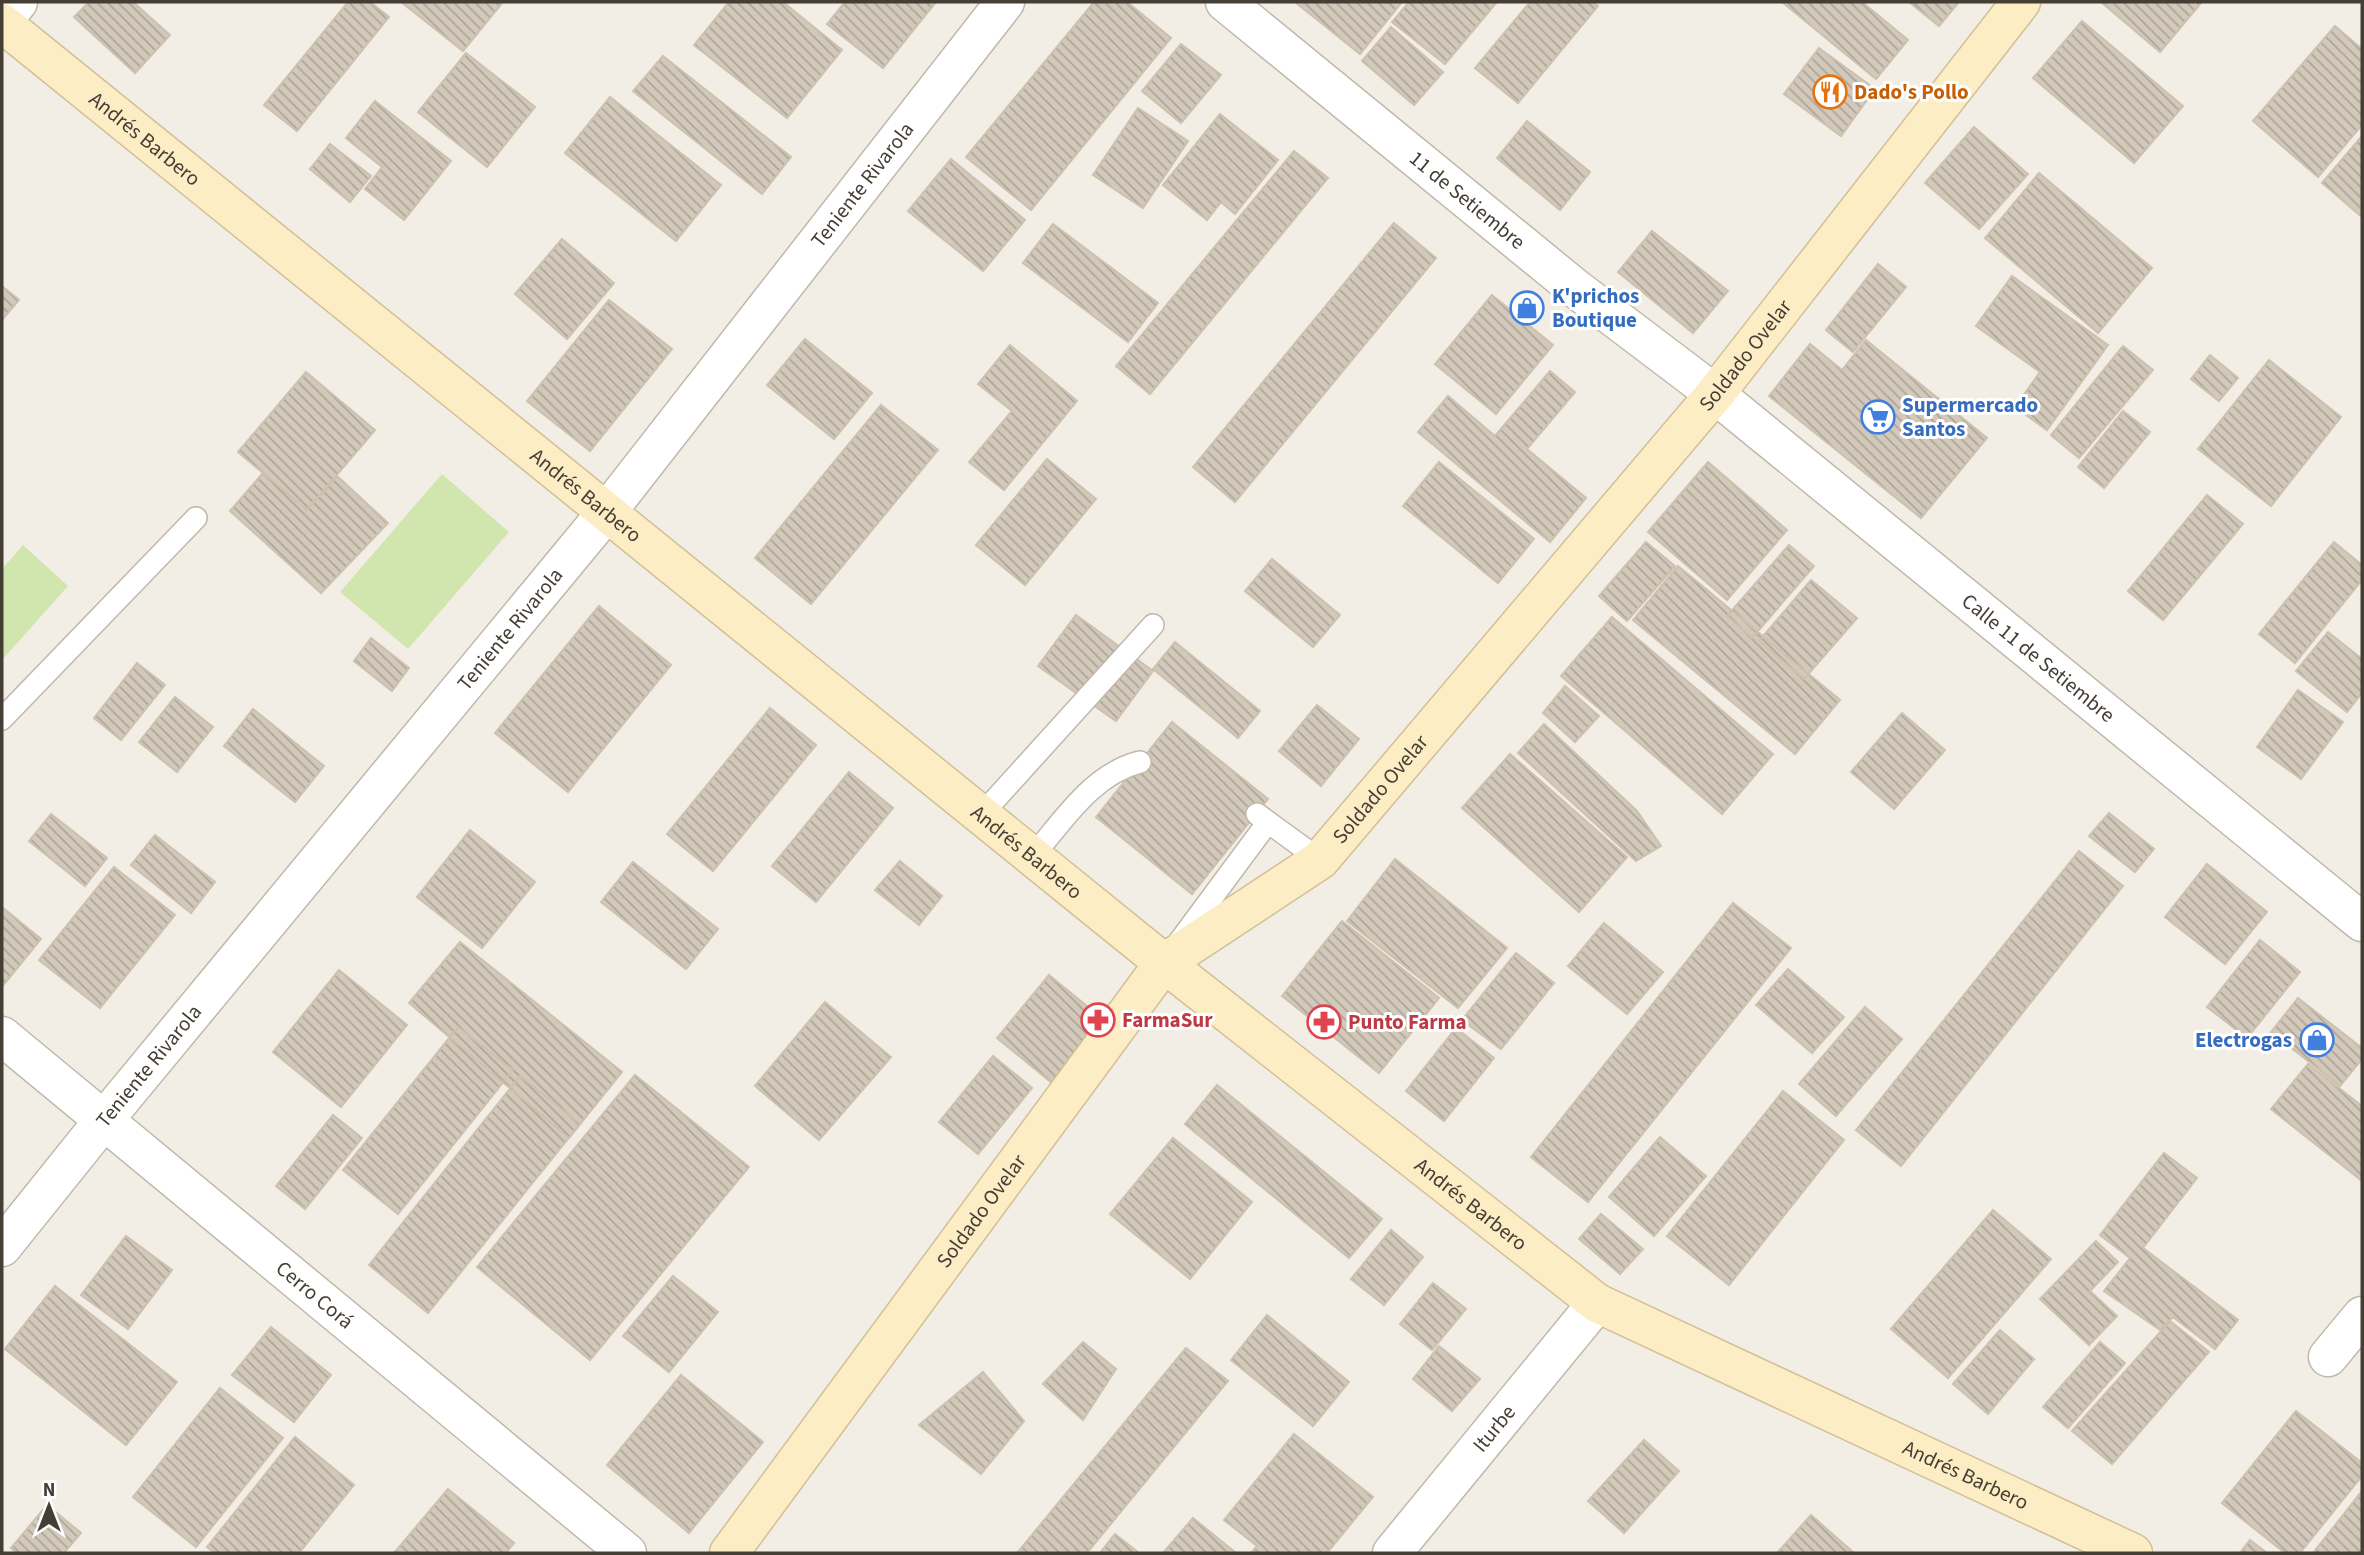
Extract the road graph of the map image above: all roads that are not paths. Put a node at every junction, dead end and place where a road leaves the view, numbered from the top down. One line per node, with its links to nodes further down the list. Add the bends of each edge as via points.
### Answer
1 (18, 2): 5 (street)
2 (1005, 2): 7 (street, Teniente Rivarola)
3 (1225, 2): 6 (street, 11 de Setiembre, via 1576,288)
4 (2021, 2): 6 (main road, Soldado Ovelar)
5 (2, 22): 7 (main road, Andrés Barbero)
6 (1715, 394): 14 (main road, Soldado Ovelar); 15 (street, Calle 11 de Setiembre)
7 (606, 513): 12 (main road, Andrés Barbero); 18 (street, Teniente Rivarola)
8 (196, 518): 10 (lane)
9 (1153, 625): 12 (lane)
10 (2, 719)
11 (1140, 762): 13 (lane, via 1111,772 1092,787)
12 (981, 815): 13 (main road, Andrés Barbero)
13 (1032, 857): 16 (main road, Andrés Barbero)
14 (1320, 860): 16 (main road, Soldado Ovelar); 16 (lane, via 1262,818)
15 (2362, 922)
16 (1164, 963): 20 (main road, Andrés Barbero); 25 (main road, Soldado Ovelar)
17 (2, 1036): 18 (street, Cerro Corá)
18 (104, 1120): 19 (street, Teniente Rivarola); 24 (street, Cerro Corá)
19 (2, 1247)
20 (1597, 1303): 23 (main road, Andrés Barbero); 26 (street, Iturbe)
21 (2362, 1316): 22 (street)
22 (2328, 1357)
23 (2112, 1549)
24 (627, 1553)
25 (729, 1553)
26 (1392, 1553)

